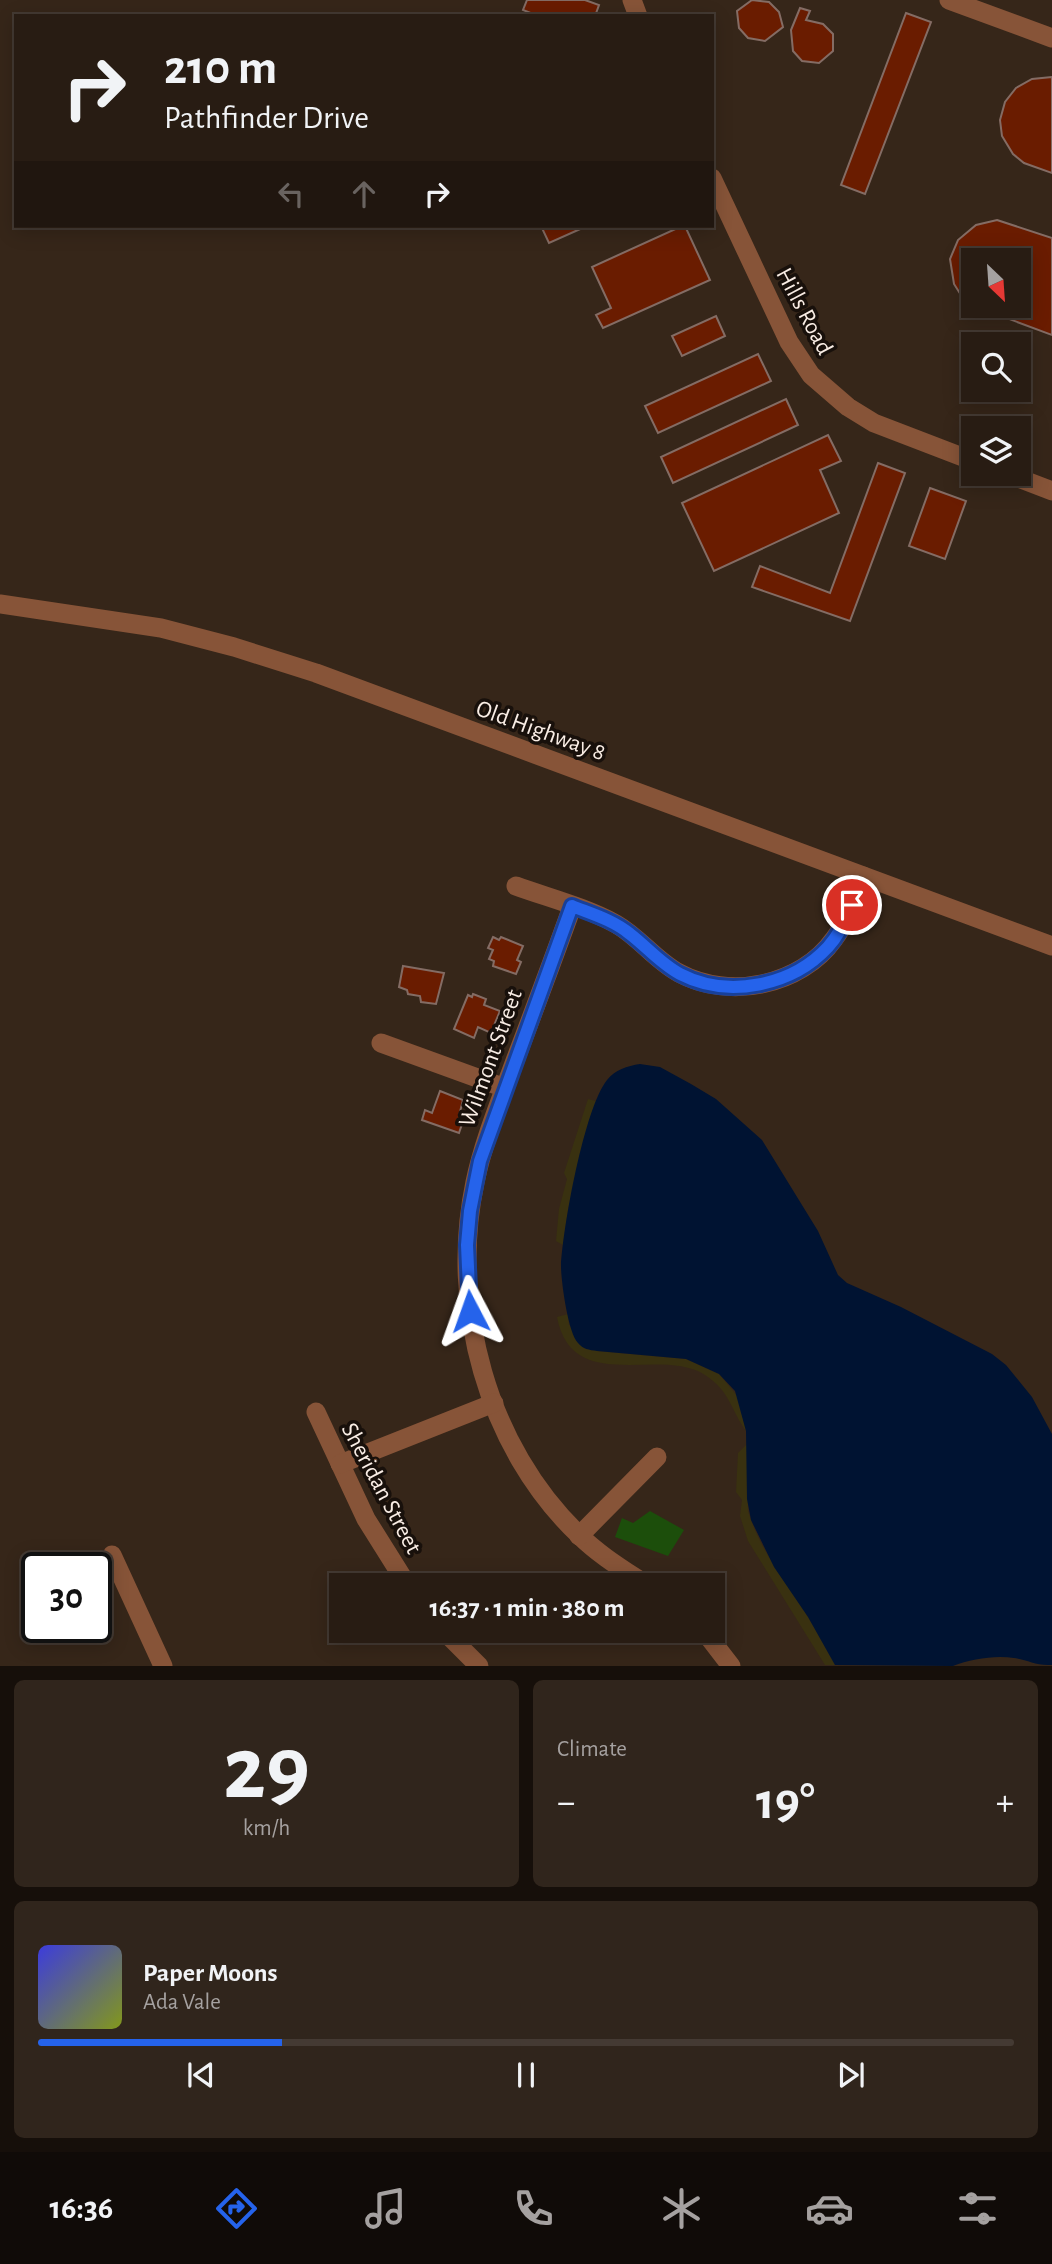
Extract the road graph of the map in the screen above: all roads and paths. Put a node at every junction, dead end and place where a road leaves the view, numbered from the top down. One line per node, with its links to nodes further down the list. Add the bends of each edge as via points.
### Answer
1 (949, 0): 2 (street)
2 (1052, 38)
3 (714, 182): 4 (street, Hills Road, via 789,342 811,375 874,423)
4 (961, 456)
5 (1031, 483): 6 (street)
6 (1052, 491)
7 (0, 604): 8 (street, Old Highway 8, via 161,628 255,653)
8 (863, 876): 10 (street, via 843,925 822,953 789,975 738,987 713,985 680,974 619,926); 11 (street, Old Highway 8)
9 (516, 886): 10 (street)
10 (572, 906): 13 (street, Wilmont Street)
11 (1052, 946)
12 (381, 1043): 13 (street)
13 (505, 1088): 14 (street, Wilmont Street, via 478,1169 467,1245 471,1320)
14 (494, 1403): 17 (street); 18 (street, Wilmont Street, via 529,1474)
15 (316, 1412): 17 (street, Sheridan Street)
16 (657, 1457): 18 (street)
17 (340, 1464): 20 (street, Sheridan Street)
18 (579, 1536): 21 (street, Wilmont Street)
19 (112, 1555): 24 (street)
20 (400, 1573)
21 (628, 1573)
22 (456, 1643): 25 (street)
23 (714, 1643): 26 (street)
24 (163, 1665)
25 (479, 1665)
26 (731, 1665)

